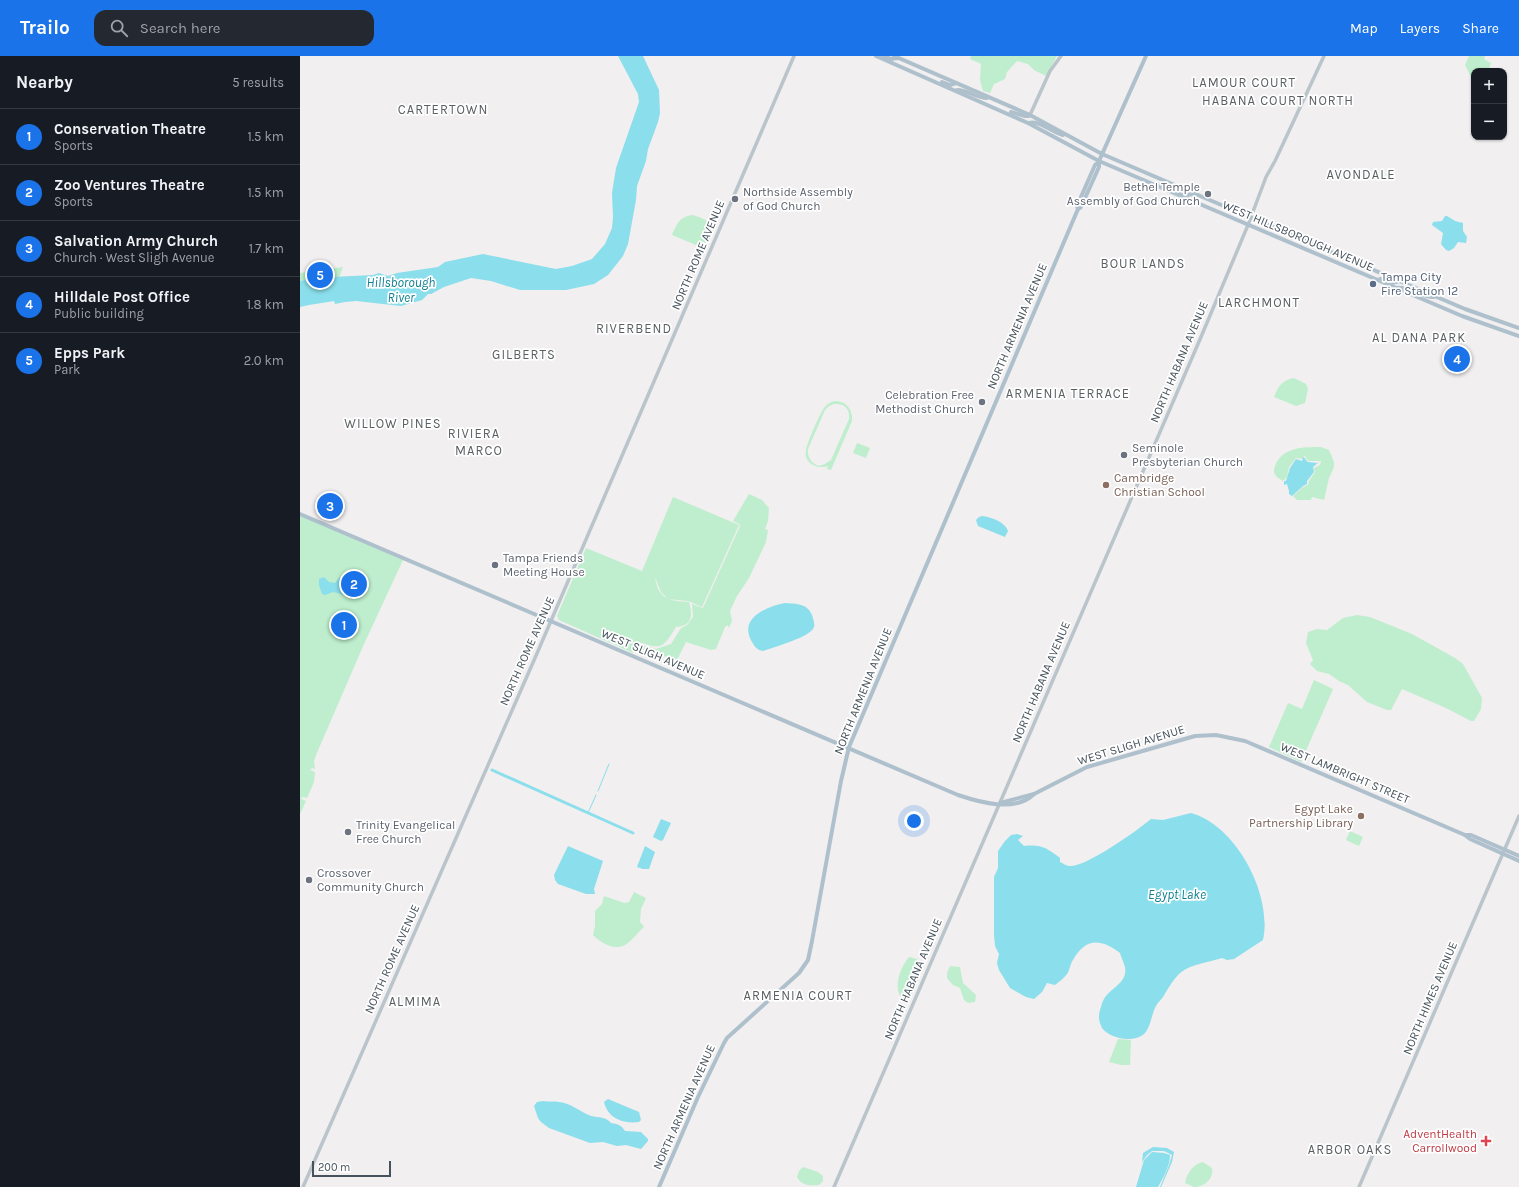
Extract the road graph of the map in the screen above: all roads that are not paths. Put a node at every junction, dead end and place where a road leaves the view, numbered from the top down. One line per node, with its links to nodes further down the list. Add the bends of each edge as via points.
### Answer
1 (794, 56): 29 (street, NORTH ROME AVENUE)
2 (876, 56): 8 (main road, WEST HILLSBOROUGH AVENUE)
3 (884, 56): 7 (main road, WEST HILLSBOROUGH AVENUE, via 891,59)
4 (1061, 56): 13 (street, via 1050,71)
5 (1146, 56): 16 (main road, NORTH ARMENIA AVENUE)
6 (1324, 56): 20 (street, NORTH HABANA AVENUE, via 1264,184)
7 (896, 57): 9 (main road, WEST HILLSBOROUGH AVENUE)
8 (930, 80): 9 (main road, via 950,85); 10 (main road, WEST HILLSBOROUGH AVENUE)
9 (956, 83): 11 (main road, WEST HILLSBOROUGH AVENUE)
10 (955, 90): 11 (main road); 12 (main road, WEST HILLSBOROUGH AVENUE)
11 (988, 98): 13 (main road, WEST HILLSBOROUGH AVENUE)
12 (990, 106): 13 (main road, via 1018,115); 14 (main road, WEST HILLSBOROUGH AVENUE)
13 (1030, 115): 15 (main road, WEST HILLSBOROUGH AVENUE)
14 (1028, 123): 15 (main road, via 1039,123); 17 (main road, WEST HILLSBOROUGH AVENUE)
15 (1067, 136): 16 (main road, WEST HILLSBOROUGH AVENUE)
16 (1102, 154): 17 (main road, NORTH ARMENIA AVENUE); 19 (main road, WEST HILLSBOROUGH AVENUE)
17 (1099, 162): 18 (main road, WEST HILLSBOROUGH AVENUE); 31 (main road, NORTH ARMENIA AVENUE, via 1095,165)
18 (1149, 183): 19 (main road, via 1162,185 1187,195); 21 (main road, WEST HILLSBOROUGH AVENUE)
19 (1195, 194): 20 (main road, WEST HILLSBOROUGH AVENUE)
20 (1251, 218): 21 (street, NORTH HABANA AVENUE); 23 (main road, WEST HILLSBOROUGH AVENUE)
21 (1248, 225): 22 (main road, WEST HILLSBOROUGH AVENUE); 32 (street, NORTH HABANA AVENUE)
22 (1356, 271): 23 (main road, via 1360,270 1392,283); 24 (main road, WEST HILLSBOROUGH AVENUE)
23 (1399, 281): 25 (main road, WEST HILLSBOROUGH AVENUE)
24 (1396, 288): 25 (main road, via 1401,287 1427,297); 27 (main road, WEST HILLSBOROUGH AVENUE, via 1474,321)
25 (1436, 297): 26 (main road, WEST HILLSBOROUGH AVENUE)
26 (1519, 328)
27 (1519, 336)
28 (300, 514): 29 (main road, WEST SLIGH AVENUE)
29 (551, 622): 31 (main road, WEST SLIGH AVENUE); 37 (street, NORTH ROME AVENUE)
30 (1216, 735): 32 (main road, WEST SLIGH AVENUE, via 1195,736 1087,767 1018,803); 34 (main road, WEST LAMBRIGHT STREET, via 1245,741 1465,835 1471,835)
31 (848, 747): 32 (main road, WEST SLIGH AVENUE, via 958,795 976,801); 38 (main road, NORTH ARMENIA AVENUE, via 808,960 795,978 724,1043)
32 (1000, 803): 39 (street, NORTH HABANA AVENUE)
33 (1519, 816): 34 (street, NORTH HIMES AVENUE)
34 (1504, 852): 35 (main road, WEST LAMBRIGHT STREET); 36 (main road, WEST LAMBRIGHT STREET); 40 (street, NORTH HIMES AVENUE)
35 (1519, 856)
36 (1519, 860)
37 (303, 1187)
38 (659, 1187)
39 (834, 1187)
40 (1359, 1187)

